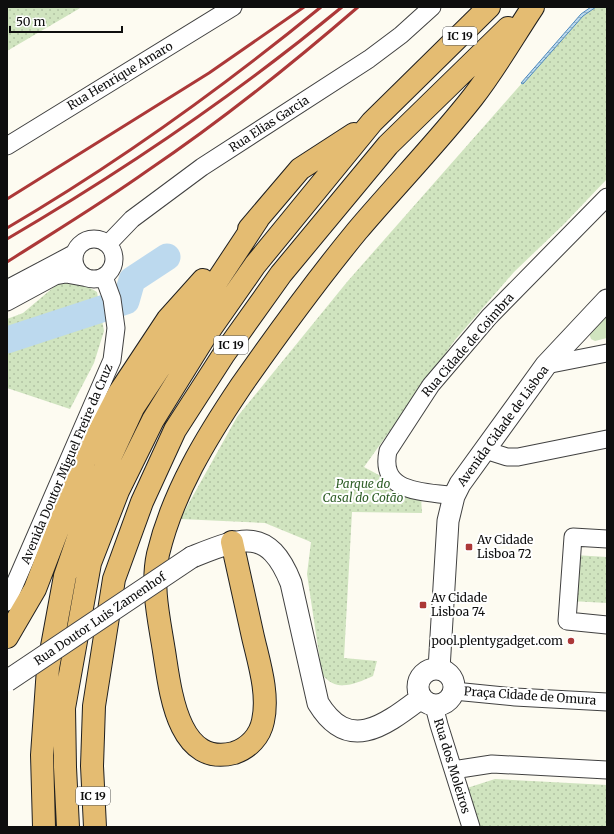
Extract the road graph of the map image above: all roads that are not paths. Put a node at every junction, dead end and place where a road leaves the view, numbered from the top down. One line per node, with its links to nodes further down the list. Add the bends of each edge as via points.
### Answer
1 (233, 7): 7 (street, Rua Henrique Amaro)
2 (432, 7): 10 (street, Rua Elias Garcia, via 369,59 202,167 132,219)
3 (489, 7): 6 (highway, IC 19)
4 (530, 7): 35 (highway, IC 19, via 388,145 281,274 224,354 175,430 142,502 114,579 94,706 92,766)
5 (533, 7): 22 (highway, via 474,96 298,304 195,458 176,501 158,555 155,581 166,666 184,733 196,747 220,755 243,749 251,742 260,732 265,706 258,660)
6 (372, 122): 9 (highway, via 300,169); 34 (highway, IC 19, via 255,265 204,338 153,420 118,491 90,564 64,708)
7 (7, 146)
8 (607, 197): 20 (street, Rua Cidade de Coimbra, via 489,317 431,385 388,451 388,474 399,485 408,489)
9 (258, 218): 25 (highway, via 168,319 119,393 84,461 36,589); 33 (highway, via 133,408 94,492 65,576 48,668 42,755)
10 (108, 244): 11 (street, via 93,239 85,241); 12 (street, via 113,250 114,265 110,272)
11 (75, 252): 12 (street, via 76,268 81,274); 13 (street)
12 (99, 280): 15 (street, via 66,274 55,276); 23 (street, Avenida Doutor Miguel Freire da Cruz, via 112,299 116,328 112,360)
13 (7, 289)
14 (607, 300): 17 (street, Avenida Cidade de Lisboa)
15 (7, 302)
16 (607, 353): 17 (street)
17 (546, 365): 19 (street, Avenida Cidade de Lisboa)
18 (607, 439): 19 (street, via 518,457 507,457)
19 (485, 450): 20 (street, Avenida Cidade de Lisboa)
20 (454, 496): 26 (street, Avenida Cidade de Lisboa, via 448,521)
21 (607, 539): 24 (street, via 572,537 567,621)
22 (232, 542): 27 (street, Rua Doutor Luis Zamenhof, bridge, via 192,556); 29 (street, Rua Doutor Luis Zamenhof, via 250,540 262,544 272,551 283,565 290,583 318,703 327,718 352,732 369,729)
23 (7, 602)
24 (607, 625)
25 (7, 637)
26 (439, 669): 28 (street, via 449,674); 29 (street, via 428,670 420,677 417,688)
27 (7, 681)
28 (454, 691): 29 (street, via 447,702); 30 (street, Praça Cidade de Omura)
29 (428, 702): 31 (street, Rua dos Moleiros)
30 (607, 702)
31 (453, 770): 32 (street, via 492,764); 36 (street, Rua dos Moleiros)
32 (607, 770)
33 (44, 827)
34 (68, 827)
35 (95, 827)
36 (471, 827)

